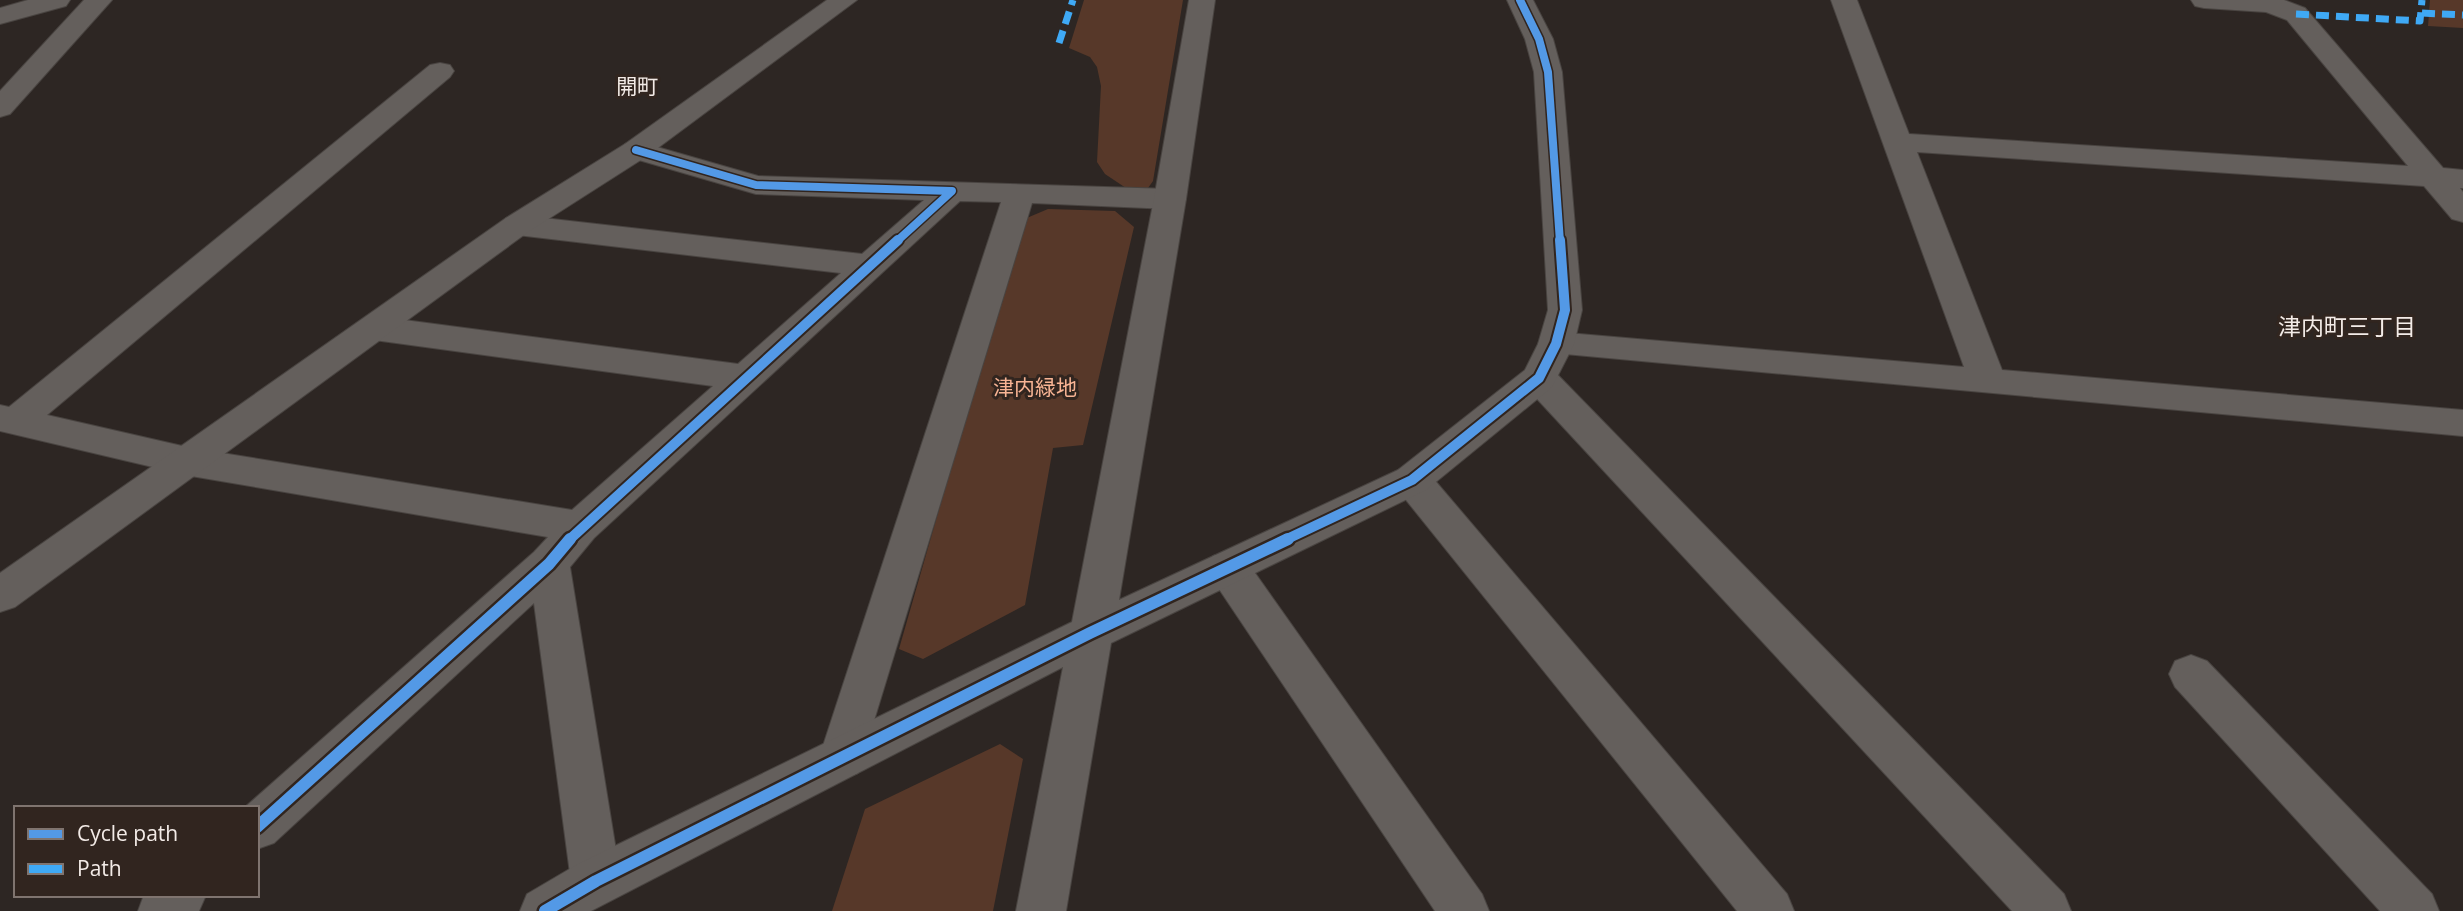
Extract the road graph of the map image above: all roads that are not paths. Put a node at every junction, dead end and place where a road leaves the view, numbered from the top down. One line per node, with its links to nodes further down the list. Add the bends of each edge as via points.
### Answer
1 (57, 0): 8 (street)
2 (99, 0): 10 (street)
3 (844, 0): 12 (street)
4 (1202, 0): 16 (street)
5 (1844, 0): 11 (street)
6 (2204, 0): 13 (street, via 2270,4 2296,14)
7 (1526, 2): 21 (street, via 1548,72 1565,310)
8 (0, 16)
9 (440, 71): 24 (street)
10 (0, 108)
11 (1899, 142): 13 (street); 23 (street)
12 (636, 150): 14 (street, via 756,185); 18 (street)
13 (2449, 179): 17 (street)
14 (952, 191): 15 (street); 19 (street)
15 (1019, 195): 16 (street); 34 (street)
16 (1170, 199): 32 (street)
17 (2463, 212)
18 (517, 225): 19 (street); 20 (street)
19 (868, 265): 22 (street)
20 (374, 328): 22 (street); 26 (street)
21 (1547, 361): 23 (street); 27 (street); 43 (street)
22 (747, 378): 28 (street)
23 (1988, 382): 25 (street)
24 (8, 420): 26 (street)
25 (2463, 422)
26 (191, 462): 28 (street); 31 (street)
27 (1412, 480): 30 (street); 42 (street)
28 (580, 527): 29 (street)
29 (549, 564): 35 (street); 36 (street)
30 (1228, 568): 32 (street); 41 (street)
31 (0, 595)
32 (1090, 633): 34 (street); 40 (street)
33 (2191, 674): 44 (street)
34 (842, 758): 36 (street)
35 (259, 825)
36 (596, 881): 39 (street)
37 (179, 897): 38 (street)
38 (163, 911)
39 (545, 911)
40 (1041, 911)
41 (1464, 911)
42 (1769, 911)
43 (2046, 911)
44 (2414, 911)

